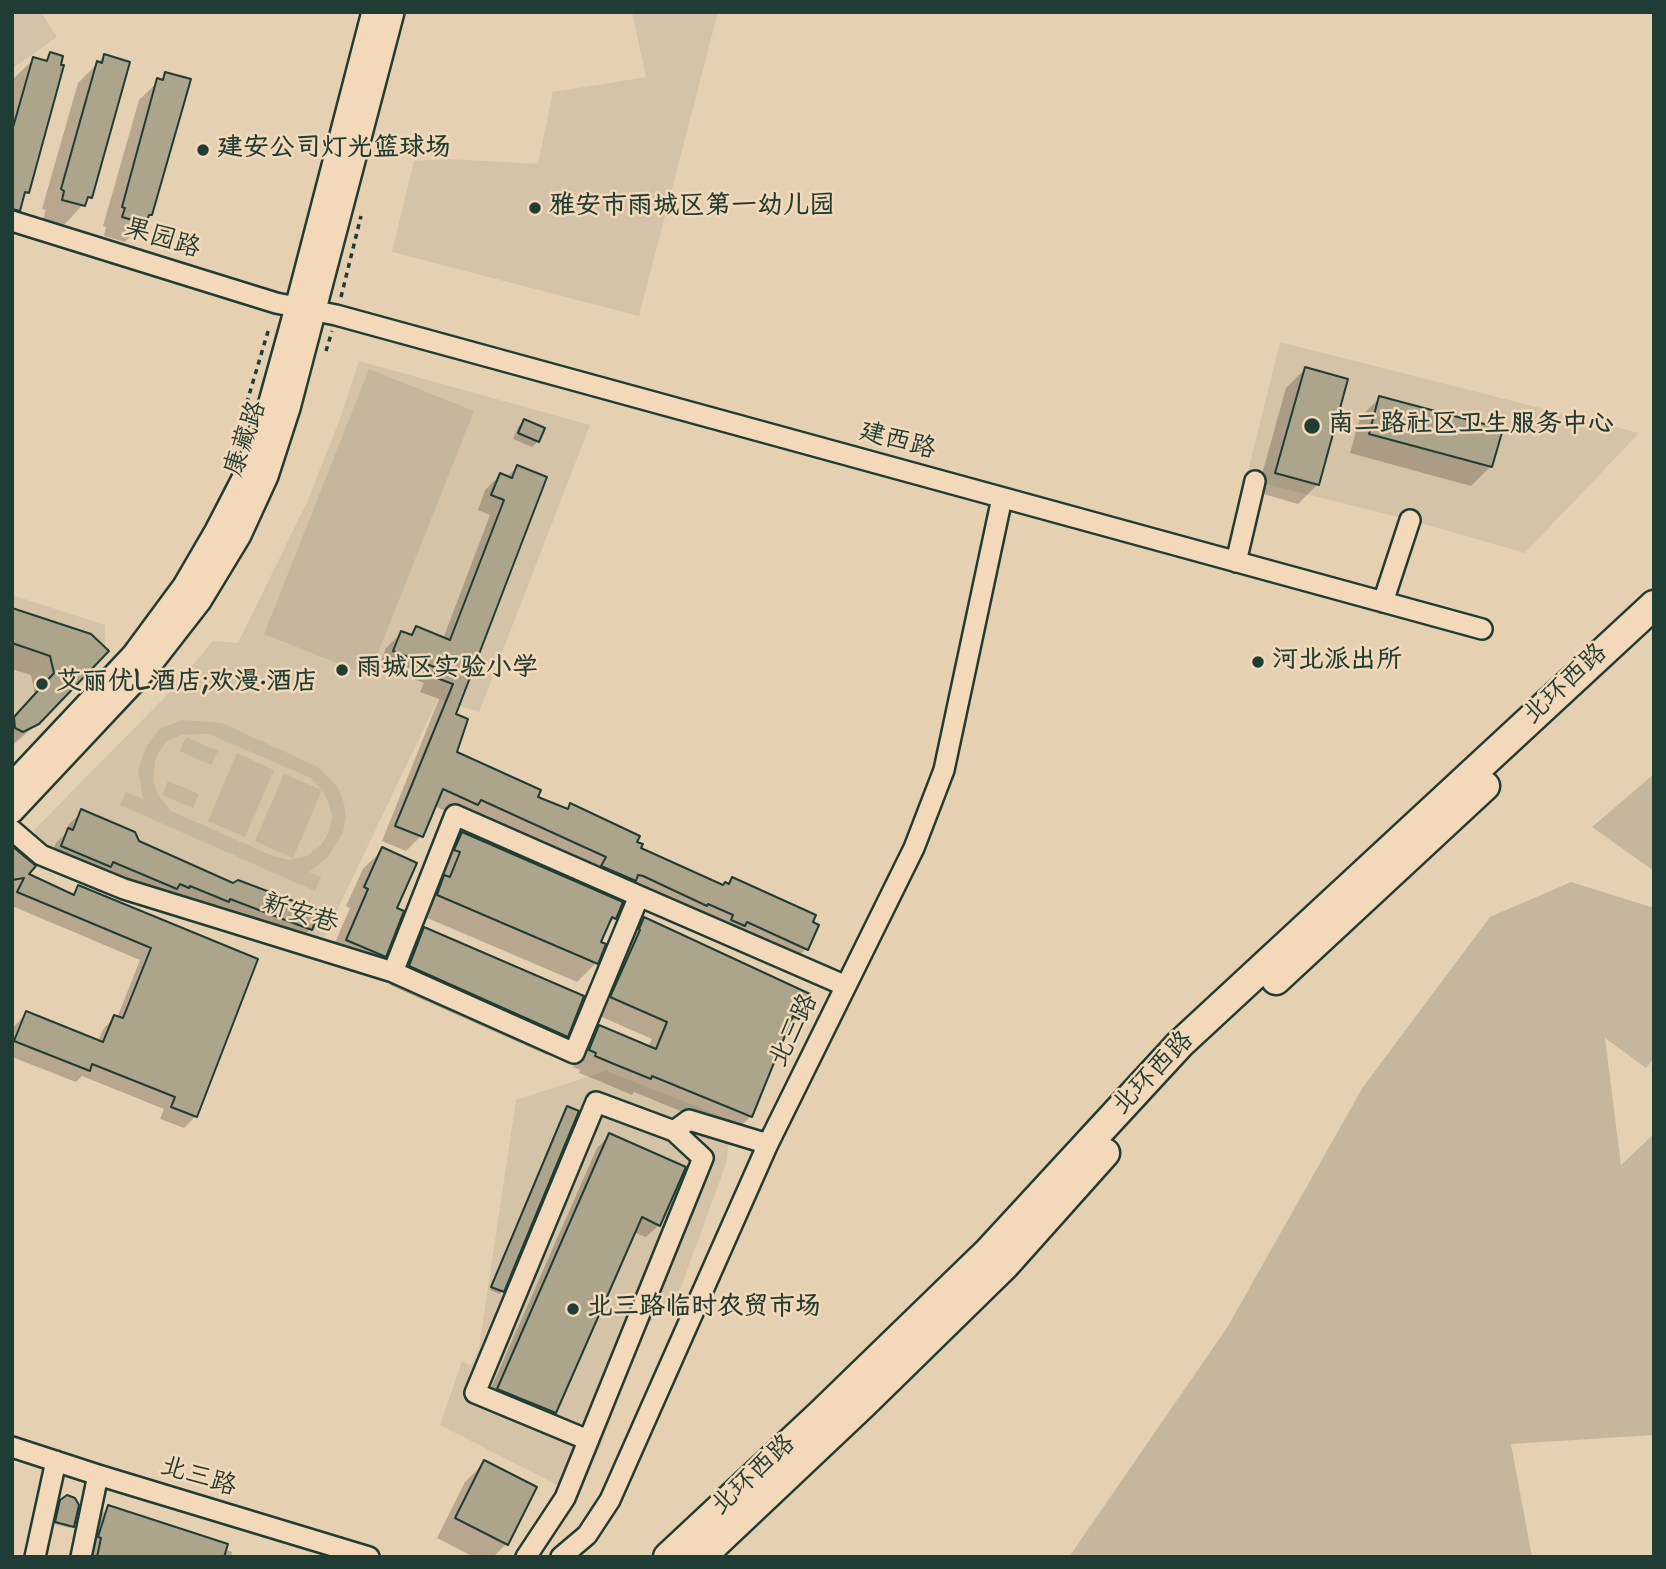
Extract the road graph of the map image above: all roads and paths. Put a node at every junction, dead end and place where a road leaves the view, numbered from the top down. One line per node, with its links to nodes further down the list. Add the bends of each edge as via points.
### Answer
1 (374, 12): 4 (main road, 康藏路)
2 (392, 12): 4 (main road, 康藏路)
3 (12, 221): 4 (street, 果园路)
4 (296, 307): 5 (path); 7 (street, 建西路); 14 (main road, 康藏路, via 248,471 185,586 134,655); 15 (main road, 康藏路, via 288,408 266,477 239,535 200,601 150,664)
5 (241, 423)
6 (1255, 481): 9 (street)
7 (1002, 498): 9 (street, 建西路); 19 (street, 北三路, via 944,770 914,848)
8 (1410, 520): 10 (street)
9 (1236, 562): 10 (street, 建西路)
10 (1383, 602): 13 (street, 建西路)
11 (1654, 605): 31 (highway, 北环西路, via 1180,1044 989,1251)
12 (1654, 628): 32 (highway, 北环西路, via 1195,1052 1005,1265)
13 (1482, 629)
14 (12, 785)
15 (12, 811)
16 (12, 830): 18 (street, 新安巷, via 41,855 124,889)
17 (639, 896): 18 (street, 新安巷, via 574,1053); 18 (street, via 455,814); 19 (street)
18 (393, 972)
19 (846, 986): 21 (street, 北三路)
20 (674, 1131): 21 (street, via 689,1120); 22 (street, via 703,1158); 22 (street, via 596,1102 475,1393)
21 (768, 1144): 30 (street, 北三路, via 610,1500 587,1535)
22 (588, 1440): 29 (street, via 565,1498)
23 (12, 1447): 24 (street, 北三路)
24 (55, 1461): 25 (street, 北三路); 26 (street)
25 (98, 1475): 27 (street); 28 (street, 北三路)
26 (35, 1557)
27 (81, 1557)
28 (369, 1557)
29 (526, 1557)
30 (561, 1557)
31 (668, 1557)
32 (701, 1557)

